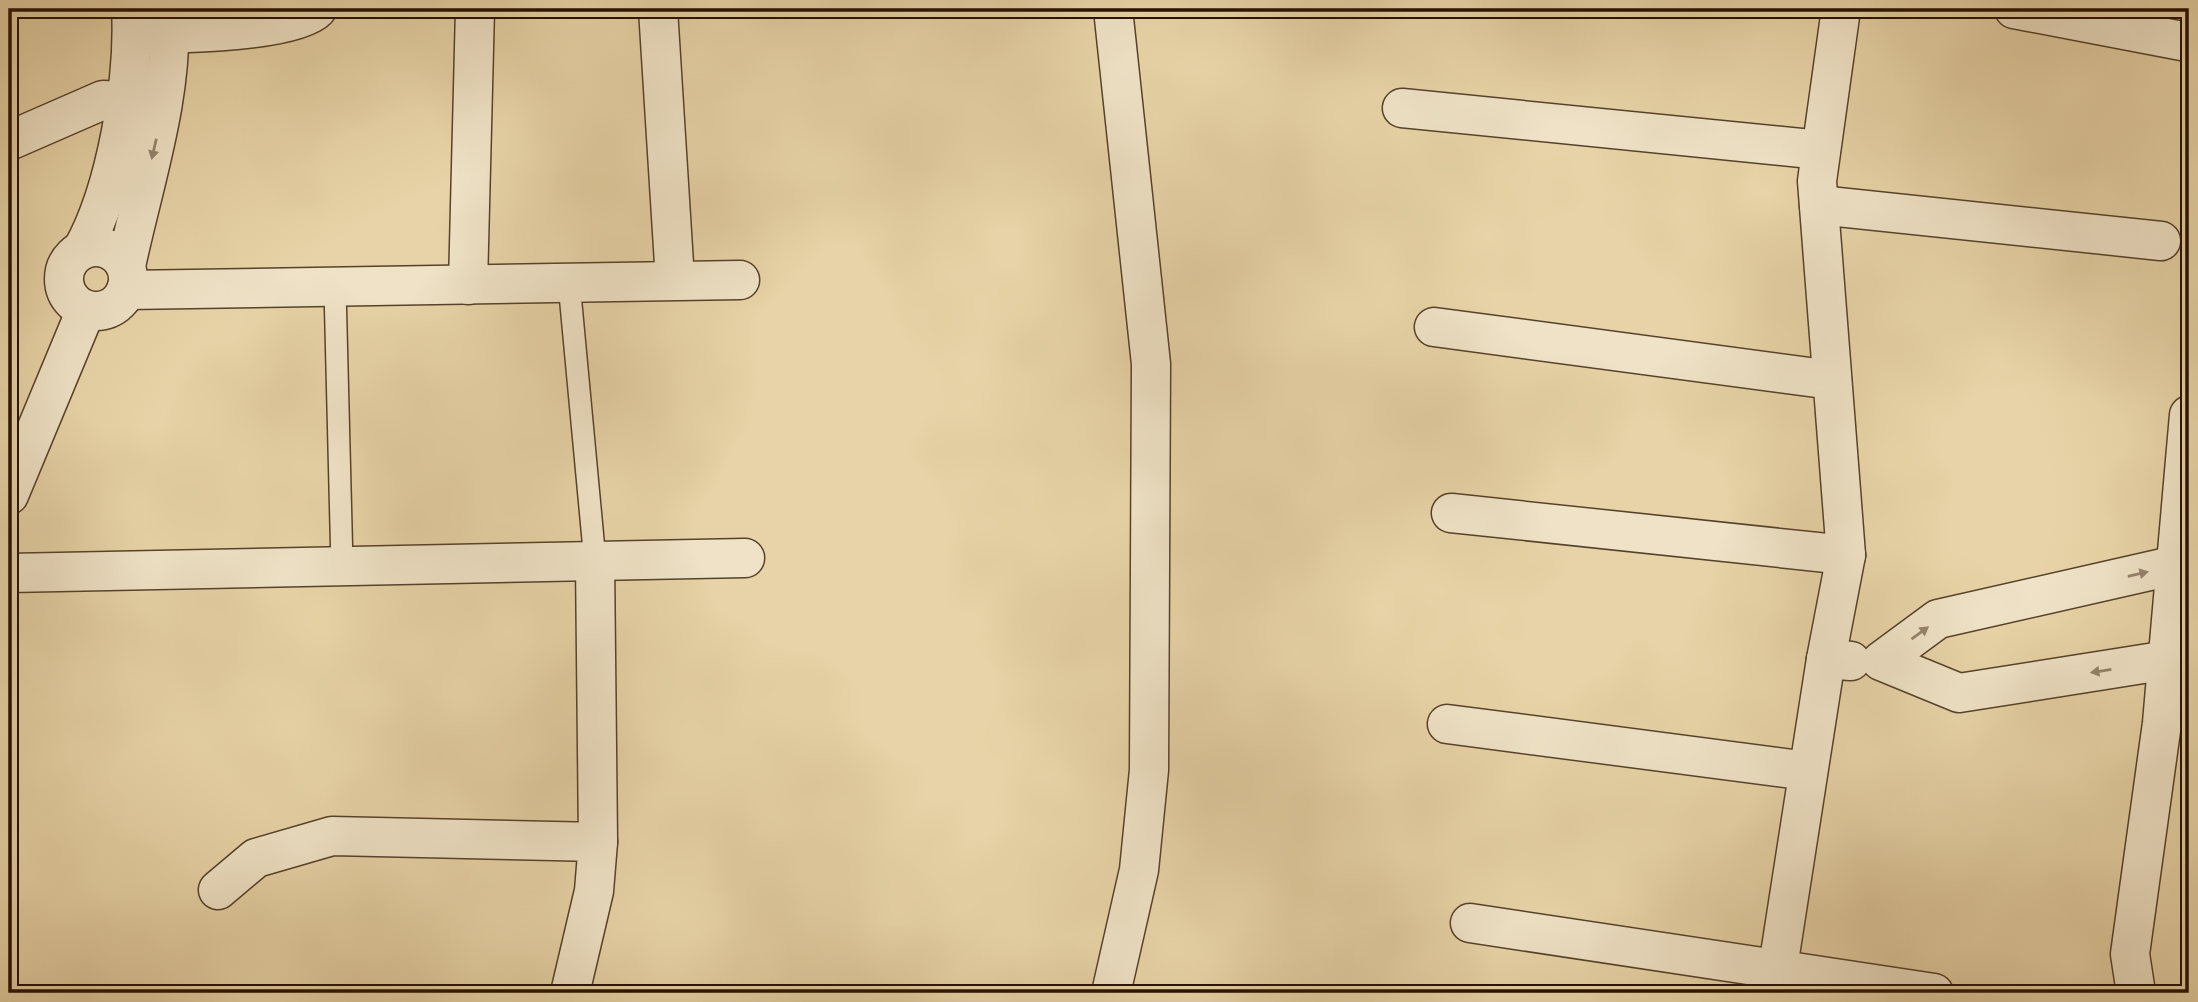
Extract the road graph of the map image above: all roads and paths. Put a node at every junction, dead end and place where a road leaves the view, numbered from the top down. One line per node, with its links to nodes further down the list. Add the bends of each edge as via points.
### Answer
1 (317, 9): 8 (street, via 310,16 269,26)
2 (475, 9): 22 (street)
3 (658, 9): 19 (street)
4 (1113, 9): 46 (street, via 1151,391 1149,770 1139,870)
5 (1841, 9): 14 (street)
6 (2014, 9): 9 (street)
7 (132, 21): 8 (street); 10 (street)
8 (170, 21): 11 (street)
9 (2182, 41)
10 (124, 101): 11 (street); 13 (street, via 103,100); 17 (street, via 120,137 96,225)
11 (162, 104): 18 (street, one-way to 18)
12 (1402, 108): 14 (street)
13 (9, 141)
14 (1821, 150): 15 (street)
15 (1819, 205): 16 (street); 26 (street)
16 (2161, 241)
17 (82, 250): 18 (street, via 94,247 118,255); 24 (street, via 65,269 64,281 67,294)
18 (126, 278): 23 (street); 24 (street, via 110,308)
19 (675, 280): 20 (street); 21 (street)
20 (740, 280)
21 (569, 282): 22 (street); 32 (lane)
22 (468, 285): 23 (street)
23 (335, 289): 34 (lane)
24 (86, 310): 28 (street)
25 (1434, 327): 26 (street)
26 (1832, 380): 30 (street)
27 (2189, 415): 33 (street)
28 (9, 495)
29 (1451, 513): 30 (street)
30 (1846, 555): 36 (street)
31 (745, 558): 32 (street)
32 (595, 561): 34 (street); 41 (street)
33 (2176, 565): 37 (street); 38 (street, one-way to 33, via 1881,661 1938,619)
34 (342, 566): 35 (street)
35 (9, 572)
36 (1826, 659): 38 (street); 40 (street)
37 (2168, 660): 38 (street, one-way to 38, via 1959,693); 48 (street, via 2130,954)
38 (1884, 663)
39 (1447, 724): 40 (street)
40 (1808, 771): 44 (street)
41 (598, 842): 42 (street, via 332,836 256,858); 45 (street, via 594,891)
42 (218, 890)
43 (1470, 923): 44 (street)
44 (1776, 980): 47 (street)
45 (570, 993)
46 (1111, 993)
47 (1934, 993)
48 (2136, 993)

